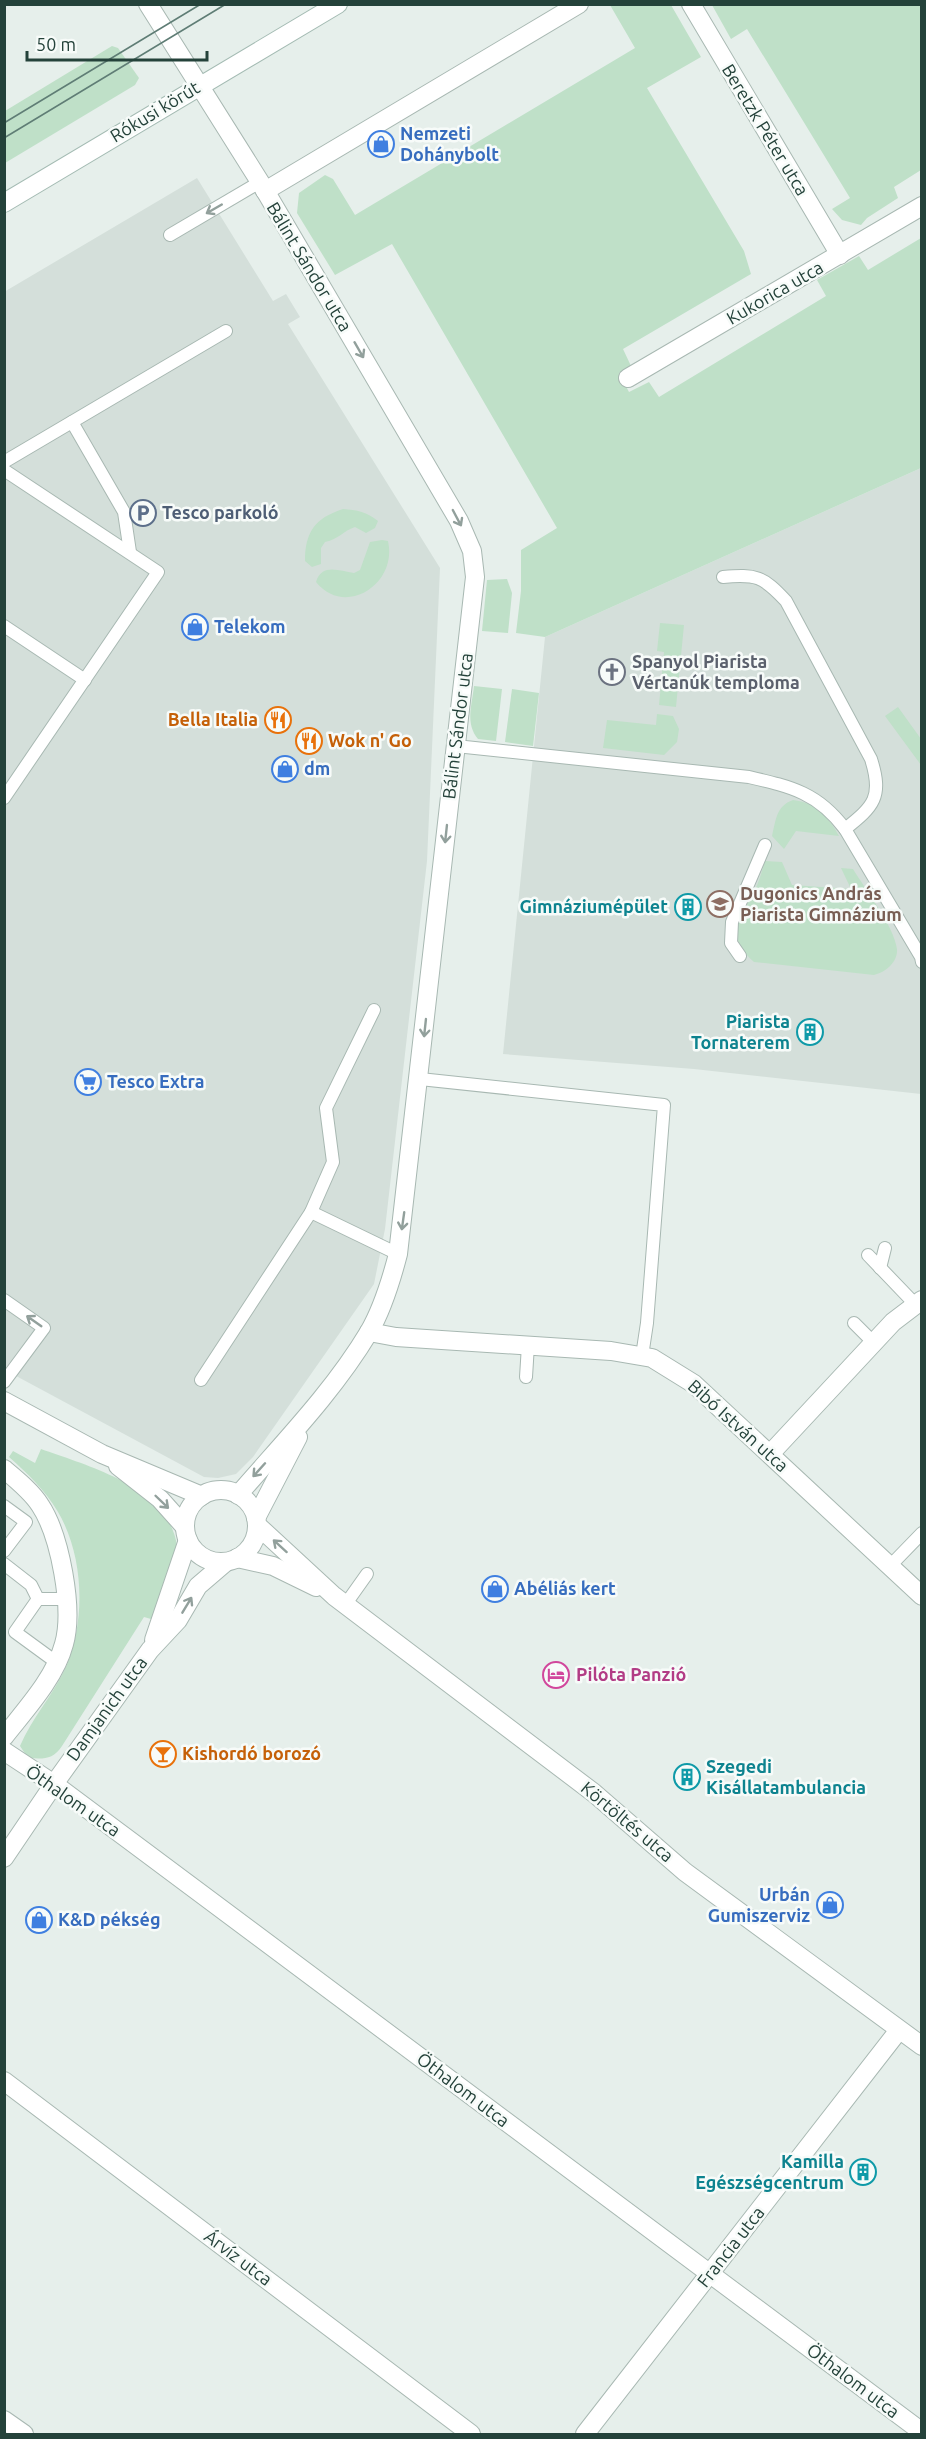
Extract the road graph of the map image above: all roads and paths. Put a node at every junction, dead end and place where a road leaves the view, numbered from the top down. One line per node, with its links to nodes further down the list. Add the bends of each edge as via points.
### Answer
1 (148, 4): 5 (street, Bálint Sándor utca)
2 (338, 4): 5 (street, Rókusi körút)
3 (579, 4): 6 (street)
4 (691, 4): 10 (street, Beretzk Péter utca)
5 (199, 85): 6 (street, Bálint Sándor utca); 7 (street, Rókusi körút)
6 (262, 187): 9 (lane, one-way to 9); 20 (street, Bálint Sándor utca, one-way to 20, via 453,511 472,551 475,577)
7 (4, 203)
8 (921, 206): 10 (street, Kukorica utca)
9 (170, 236)
10 (840, 255): 12 (street, Kukorica utca)
11 (226, 331): 13 (lane)
12 (628, 378)
13 (72, 422): 14 (lane); 16 (lane, via 124,512)
14 (4, 462)
15 (4, 470): 16 (lane)
16 (130, 552): 19 (lane, via 158,572)
17 (723, 577): 22 (lane, via 756,576 770,583 786,601 871,759 877,794 869,810)
18 (4, 626): 19 (lane)
19 (86, 680): 21 (lane)
20 (456, 746): 22 (lane, via 749,777 811,795); 27 (street, Bálint Sándor utca, one-way to 27)
21 (4, 798)
22 (845, 829): 25 (lane)
23 (765, 845): 24 (lane, via 732,922 731,942)
24 (740, 956)
25 (921, 962)
26 (374, 1010): 28 (lane, via 326,1108 333,1162)
27 (420, 1079): 30 (street, Bálint Sándor utca, one-way to 30); 39 (lane, via 664,1105)
28 (310, 1212): 30 (lane); 41 (lane)
29 (885, 1248): 32 (lane)
30 (398, 1254): 36 (street, Bálint Sándor utca, via 387,1293)
31 (868, 1255): 32 (lane)
32 (880, 1268): 34 (lane)
33 (4, 1300): 42 (lane, one-way to 33, via 44,1328)
34 (918, 1301): 37 (street)
35 (854, 1323): 37 (lane)
36 (369, 1332): 38 (street, Bibó István utca); 44 (street, Bálint Sándor utca)
37 (873, 1342): 46 (street)
38 (528, 1346): 39 (street, Bibó István utca); 40 (lane)
39 (642, 1356): 46 (street, Bibó István utca, via 694,1384)
40 (526, 1377)
41 (201, 1380)
42 (4, 1382)
43 (4, 1401): 45 (street)
44 (309, 1414): 48 (street, Bálint Sándor utca, one-way to 48); 52 (street, Bálint Sándor utca)
45 (102, 1454): 49 (street); 54 (street, one-way to 54, via 160,1499)
46 (770, 1454): 59 (street, Bibó István utca)
47 (4, 1469): 51 (street, via 40,1505)
48 (238, 1494): 49 (street, via 220,1491); 52 (street, via 250,1504)
49 (202, 1496): 54 (street, via 190,1510)
50 (4, 1506): 53 (lane)
51 (47, 1520): 53 (lane); 63 (street, via 57,1544)
52 (257, 1521): 57 (street, via 250,1548); 64 (street, Körtöltés utca, one-way to 52)
53 (26, 1522): 56 (lane)
54 (187, 1533): 57 (street, via 203,1557); 65 (street, Damjanich utca)
55 (921, 1533): 59 (lane)
56 (4, 1551)
57 (232, 1560): 64 (street, Körtöltés utca, via 273,1566); 65 (street, Damjanich utca, one-way to 57, via 178,1620 198,1586)
58 (4, 1564): 62 (lane, via 31,1584)
59 (890, 1566): 61 (street, Bibó István utca)
60 (367, 1574): 64 (lane)
61 (921, 1596)
62 (38, 1599): 63 (lane); 66 (lane, via 15,1632)
63 (66, 1599): 66 (street, via 64,1643)
64 (340, 1600): 71 (street, Körtöltés utca, via 594,1793 685,1872)
65 (150, 1650): 69 (street, Damjanich utca)
66 (56, 1662): 67 (street)
67 (4, 1737)
68 (4, 1751): 69 (street, Öthalom utca)
69 (54, 1784): 70 (street, Damjanich utca); 74 (street, Öthalom utca)
70 (4, 1858)
71 (899, 2030): 72 (street, Körtöltés utca); 74 (street, Francia utca)
72 (921, 2046)
73 (4, 2081): 78 (street, Árvíz utca)
74 (709, 2274): 76 (street, Öthalom utca); 79 (street, Francia utca)
75 (4, 2420): 77 (street)
76 (921, 2432)
77 (24, 2434)
78 (471, 2434)
79 (585, 2434)

